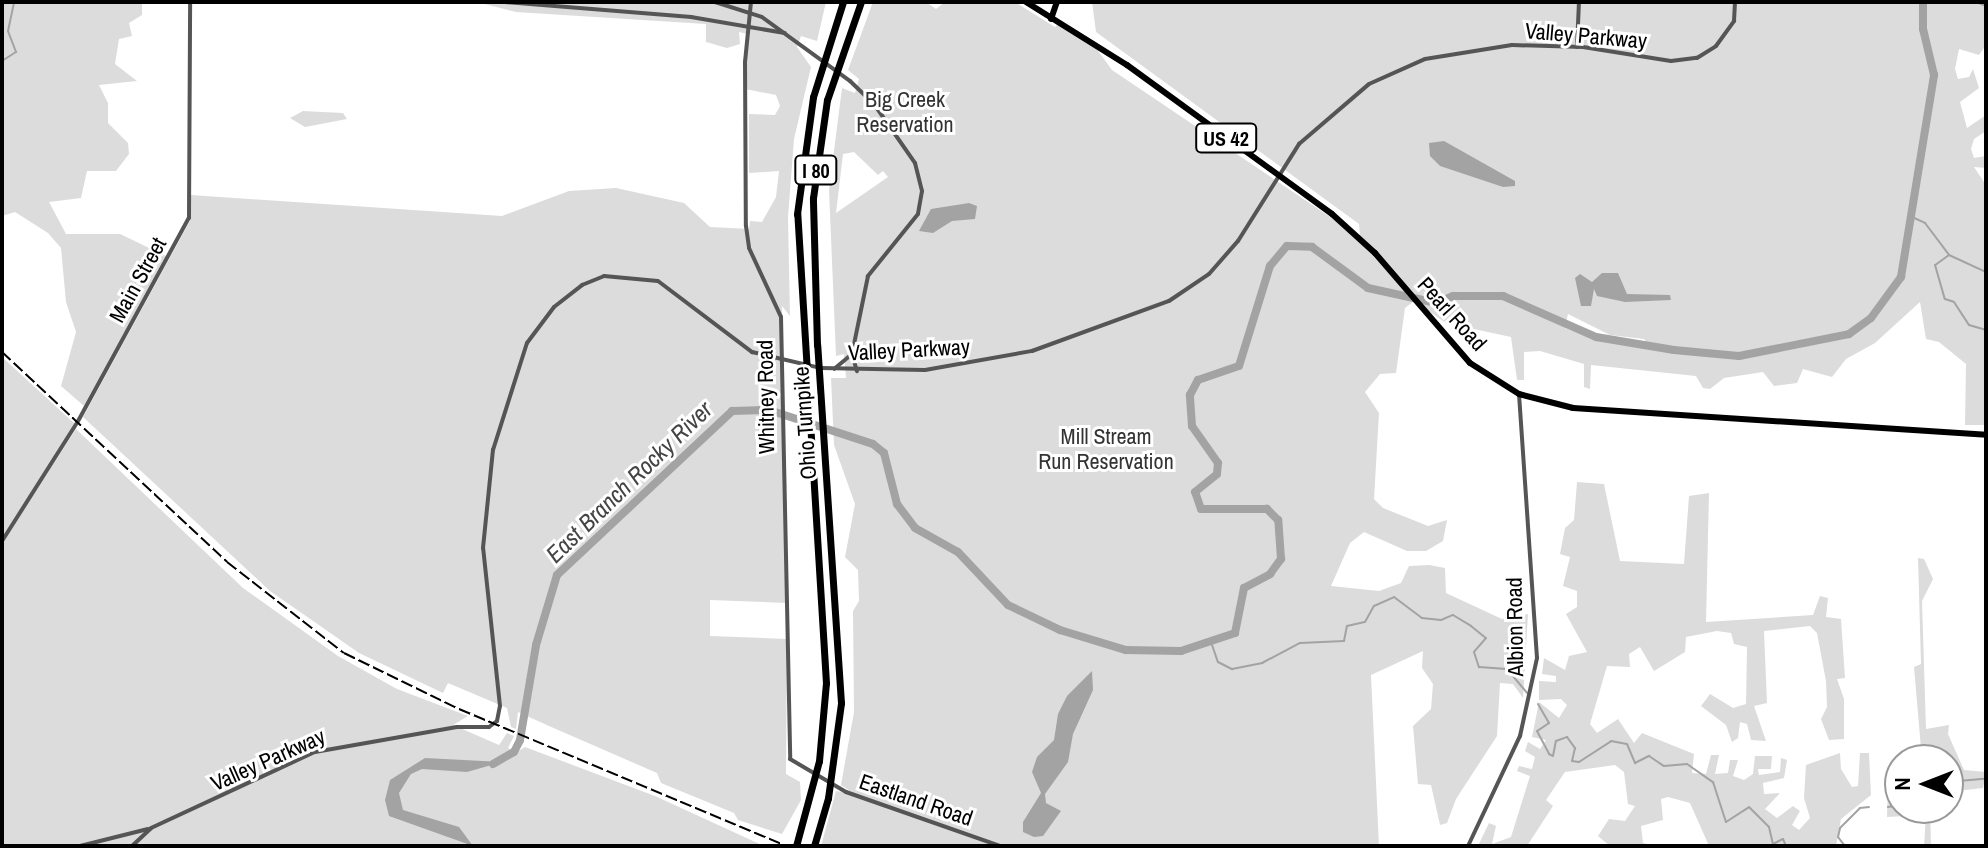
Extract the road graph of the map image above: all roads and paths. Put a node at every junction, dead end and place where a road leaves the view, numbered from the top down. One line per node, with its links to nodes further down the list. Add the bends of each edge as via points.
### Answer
1 (190, 2): 23 (street, Main Street, via 189,218 77,423)
2 (505, 2): 13 (street)
3 (715, 2): 11 (street)
4 (751, 2): 11 (street, Whitney Road)
5 (843, 2): 29 (highway, Ohio Turnpike / I 80, via 813,97 797,214 826,661 819,761)
6 (861, 2): 30 (highway, Ohio Turnpike / I 80, via 842,47 818,149 812,245 840,656 833,767)
7 (1026, 2): 12 (main road, Pearl Road / US 42)
8 (1057, 2): 12 (main road)
9 (1579, 2): 15 (street)
10 (1735, 2): 15 (street, Valley Parkway, via 1734,21 1716,46 1697,58 1671,61)
11 (750, 11): 13 (street, Whitney Road); 14 (street)
12 (1051, 19): 16 (main road, Pearl Road / US 42, via 1127,65)
13 (748, 25): 14 (street); 18 (street, Whitney Road, via 746,226 749,248 779,307)
14 (791, 35): 17 (street, via 850,81 905,147 922,191 912,225 868,276)
15 (1577, 47): 16 (street, Valley Parkway, via 1512,45 1425,59 1343,102 1307,135)
16 (1277, 175): 20 (street, Valley Parkway, via 1223,260 1169,301 1004,357 925,370); 21 (main road, Pearl Road / US 42, via 1332,214 1470,363)
17 (852, 354): 19 (street); 20 (street)
18 (781, 361): 19 (street, Valley Parkway); 24 (street, Whitney Road, via 790,759); 25 (street, Valley Parkway, via 724,335 682,294 658,281 604,276 568,294 540,323 520,357 488,480 484,586 500,706 497,721 489,727 457,727 323,750)
19 (834, 369): 20 (street, Valley Parkway)
20 (857, 372)
21 (1519, 394): 22 (main road, Pearl Road / US 42, via 1573,408); 32 (street, Albion Road, via 1536,667 1520,736)
22 (1986, 435)
23 (2, 541)
24 (823, 781): 31 (street, Eastland Road)
25 (151, 828): 26 (street); 28 (street, Valley Parkway)
26 (125, 835): 27 (street); 28 (street, Valley Parkway)
27 (80, 846)
28 (131, 846)
29 (796, 846)
30 (814, 846)
31 (1000, 846)
32 (1468, 846)

